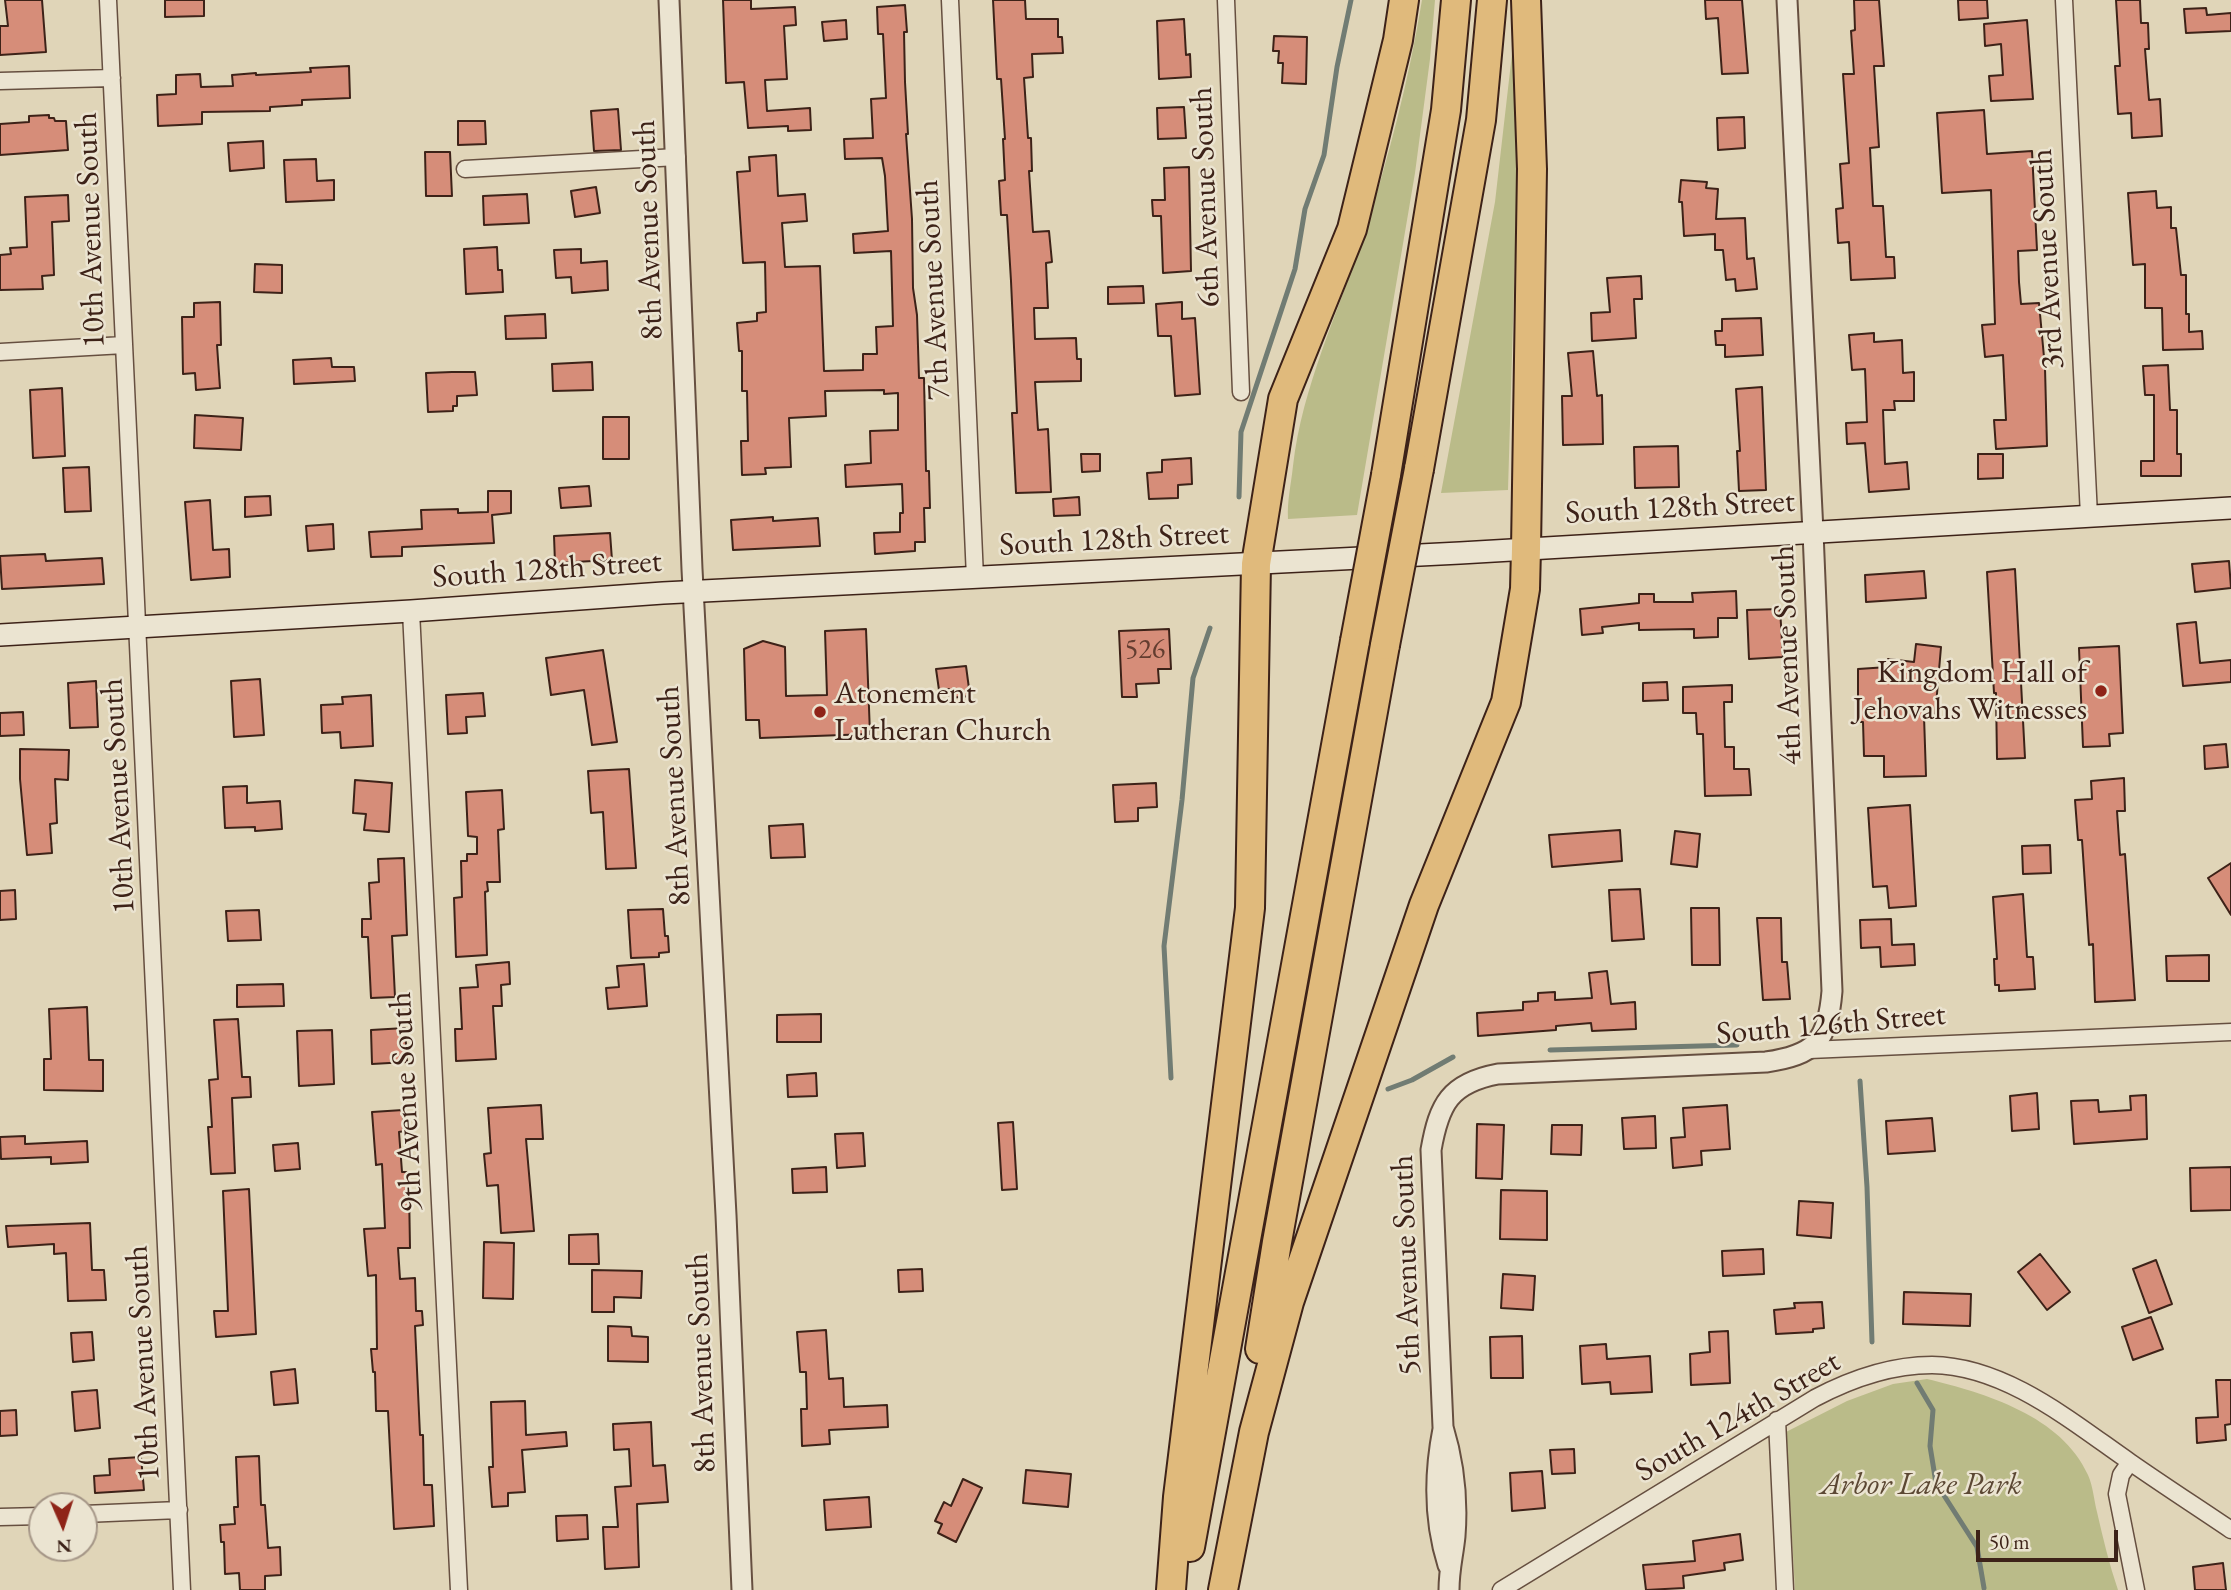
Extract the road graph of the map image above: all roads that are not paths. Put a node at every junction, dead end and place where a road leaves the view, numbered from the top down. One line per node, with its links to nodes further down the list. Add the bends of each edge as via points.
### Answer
1 (108, 0): 11 (street, 10th Avenue South)
2 (669, 0): 13 (street, 8th Avenue South)
3 (950, 0): 23 (street, 7th Avenue South)
4 (1226, 0): 17 (street, 6th Avenue South)
5 (1405, 0): 22 (highway, via 1352,229 1283,399)
6 (1456, 0): 42 (highway, bridge, via 1446,110 1386,475)
7 (1492, 0): 43 (highway, bridge, via 1481,120 1277,1242)
8 (1526, 0): 21 (highway, via 1532,169)
9 (1787, 0): 20 (street, 4th Avenue South)
10 (2064, 0): 19 (street, 3rd Avenue South)
11 (112, 78): 12 (street); 15 (street, 10th Avenue South)
12 (0, 81)
13 (677, 158): 14 (street); 24 (street, 8th Avenue South)
14 (465, 169)
15 (124, 345): 16 (street); 26 (street, 10th Avenue South)
16 (0, 352)
17 (1241, 392)
18 (2231, 508): 19 (main road, South 128th Street)
19 (2089, 516): 20 (main road, South 128th Street)
20 (1813, 532): 21 (main road, South 128th Street); 29 (street, 4th Avenue South, via 1832,991 1830,1017)
21 (1527, 549): 22 (main road, South 128th Street); 43 (highway, via 1506,702 1424,905 1289,1302 1254,1432)
22 (1256, 564): 23 (main road, South 128th Street); 41 (highway, via 1250,908)
23 (975, 578): 24 (main road, South 128th Street)
24 (694, 592): 25 (main road, South 128th Street); 40 (street, 8th Avenue South)
25 (411, 611): 26 (main road, South 128th Street); 39 (street, 9th Avenue South)
26 (139, 625): 27 (main road, South 128th Street); 33 (street, 10th Avenue South)
27 (0, 635)
28 (2231, 1032): 29 (street, South 126th Street)
29 (1809, 1051): 30 (street, South 126th Street, via 1766,1062 1498,1074 1476,1078)
30 (1446, 1103): 44 (street, 5th Avenue South, via 1435,1125 1431,1150 1443,1427 1457,1502)
31 (1777, 1420): 32 (street, South 124th Street, via 1848,1381 1932,1365 1967,1370 2005,1384 2046,1405); 45 (street, South 124th Street); 46 (street)
32 (2130, 1462): 37 (street, South 124th Street); 47 (street, via 2117,1494)
33 (179, 1510): 34 (street); 38 (street, 10th Avenue South)
34 (98, 1513)
35 (28, 1516): 36 (street)
36 (0, 1517)
37 (2231, 1530)
38 (183, 1590)
39 (459, 1590)
40 (742, 1590)
41 (1171, 1590)
42 (1182, 1590)
43 (1222, 1590)
44 (1449, 1590)
45 (1501, 1590)
46 (1784, 1590)
47 (2136, 1590)

